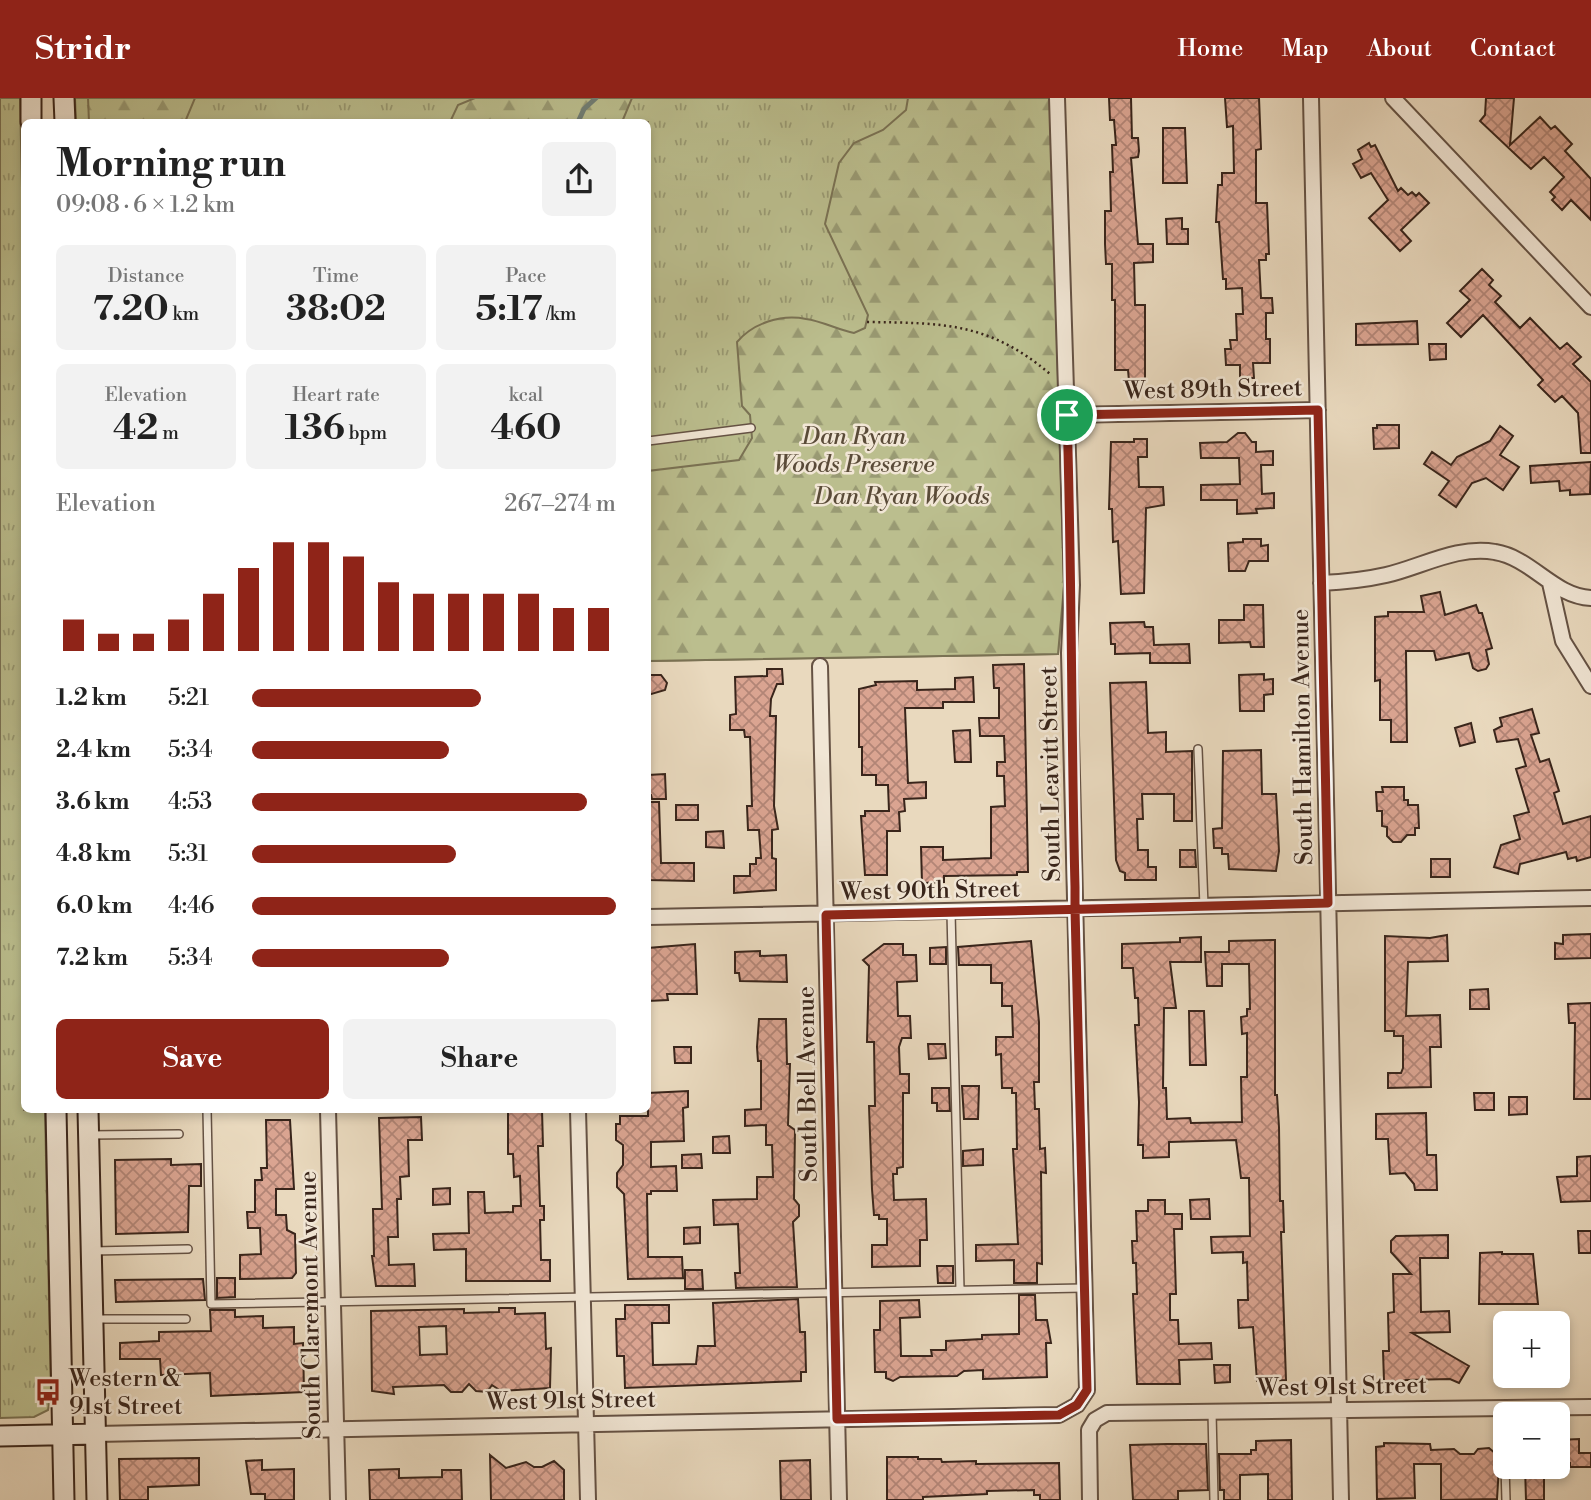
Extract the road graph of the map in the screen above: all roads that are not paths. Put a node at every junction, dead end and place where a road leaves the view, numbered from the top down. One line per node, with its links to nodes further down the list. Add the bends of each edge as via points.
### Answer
1 (31, 98): 6 (main road)
2 (64, 98): 7 (main road)
3 (1057, 98): 10 (street, South Leavitt Street)
4 (1311, 98): 9 (street, South Hamilton Avenue)
5 (1393, 98): 8 (street)
6 (31, 119)
7 (65, 119)
8 (1591, 307)
9 (1318, 410): 10 (street, West 89th Street); 13 (street, South Hamilton Avenue)
10 (1067, 415): 22 (street, South Leavitt Street)
11 (751, 428): 12 (lane)
12 (651, 441)
13 (1321, 583): 14 (street, via 1387,575 1474,551 1511,556); 20 (street, South Hamilton Avenue)
14 (1550, 583): 15 (street); 17 (street, via 1563,642)
15 (1591, 598)
16 (820, 666): 24 (street, South Bell Avenue)
17 (1591, 686)
18 (1198, 750): 21 (lane)
19 (1591, 898): 20 (street, West 90th Street)
20 (1328, 903): 21 (street, West 90th Street); 46 (street, South Hamilton Avenue)
21 (1204, 906): 22 (street, West 90th Street)
22 (1075, 909): 23 (street, West 90th Street); 35 (street, South Leavitt Street)
23 (951, 912): 24 (street, West 90th Street); 36 (lane)
24 (826, 915): 25 (street, West 90th Street); 37 (street, South Bell Avenue)
25 (651, 917)
26 (56, 1113): 52 (main road)
27 (88, 1113): 32 (main road)
28 (207, 1113): 39 (lane, via 211,1304)
29 (328, 1113): 39 (street, South Claremont Avenue)
30 (578, 1113): 38 (street)
31 (179, 1134): 32 (lane)
32 (89, 1135): 34 (main road)
33 (188, 1249): 34 (lane)
34 (92, 1251): 40 (main road)
35 (1084, 1288): 36 (lane); 42 (street, South Leavitt Street, via 1087,1390)
36 (960, 1290): 37 (lane)
37 (834, 1292): 38 (lane); 48 (street, South Bell Avenue)
38 (583, 1297): 39 (lane); 49 (street)
39 (333, 1301): 50 (street, South Claremont Avenue)
40 (93, 1319): 41 (lane); 51 (main road)
41 (186, 1319)
42 (1077, 1405): 48 (street, West 91st Street, via 1059,1415)
43 (1570, 1407): 44 (street, West 91st Street)
44 (1591, 1407)
45 (1493, 1408): 46 (street, West 91st Street)
46 (1339, 1411): 47 (street, West 91st Street); 62 (street, South Hamilton Avenue)
47 (1212, 1412): 60 (street, West 91st Street, via 1107,1413 1095,1420 1089,1430); 61 (lane)
48 (837, 1419): 49 (street, West 91st Street); 59 (street, South Bell Avenue)
49 (586, 1424): 50 (street, West 91st Street); 58 (street)
50 (336, 1429): 51 (street, West 91st Street); 57 (street, South Claremont Avenue)
51 (96, 1434): 52 (main road, West 91st Street); 56 (main road)
52 (63, 1435): 53 (main road, West 91st Street); 55 (main road)
53 (0, 1436)
54 (1505, 1479): 63 (lane)
55 (64, 1500)
56 (97, 1500)
57 (338, 1500)
58 (588, 1500)
59 (839, 1500)
60 (1090, 1500)
61 (1214, 1500)
62 (1341, 1500)
63 (1506, 1500)

